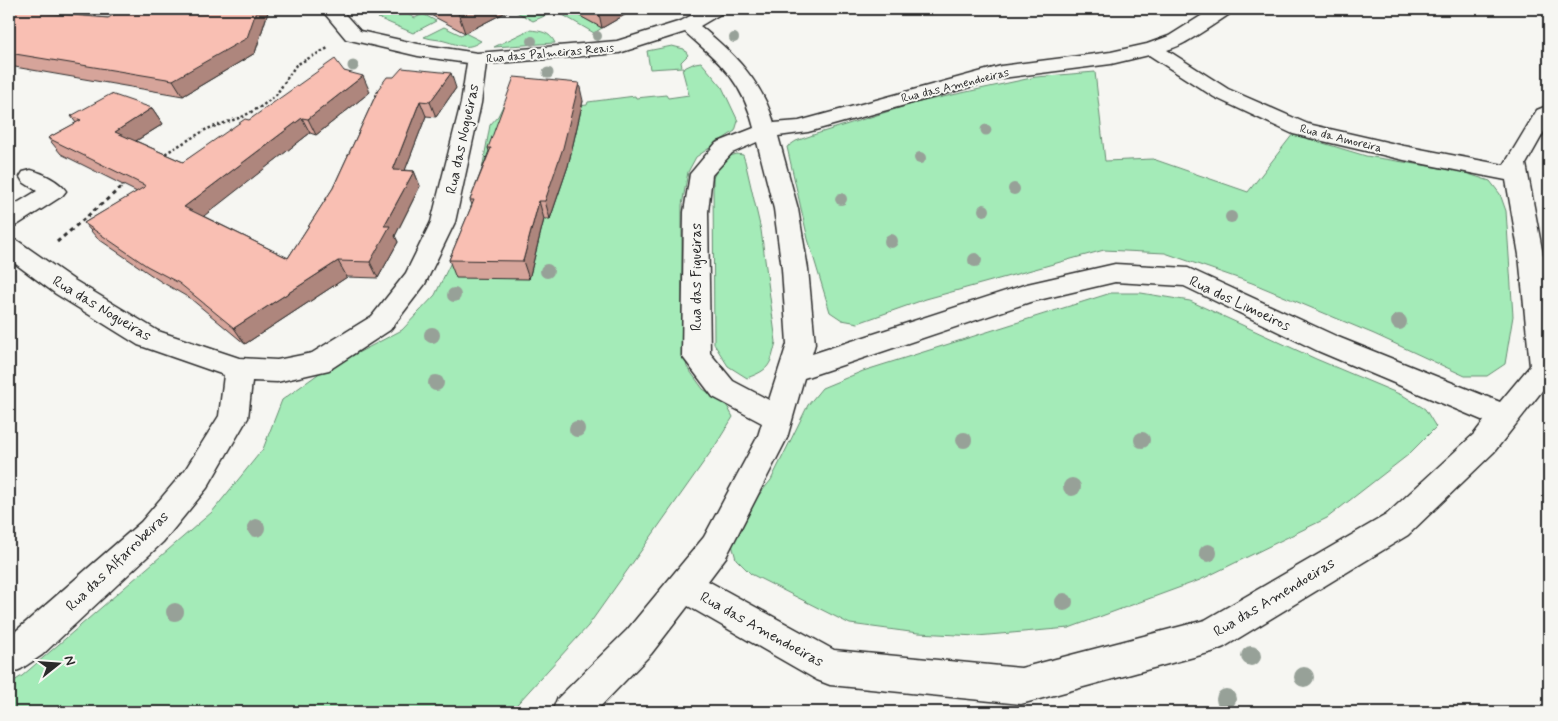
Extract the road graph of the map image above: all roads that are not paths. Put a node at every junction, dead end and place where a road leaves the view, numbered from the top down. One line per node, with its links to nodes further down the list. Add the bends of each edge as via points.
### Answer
1 (330, 9): 6 (street, Rua das Palmeiras Reais, via 353,35)
2 (716, 9): 4 (street, Rua das Palmeiras Reais)
3 (1216, 10): 5 (street, Rua das Amendoeiras, via 1176,40)
4 (688, 25): 6 (street, Rua das Palmeiras Reais, via 619,46 538,56); 8 (street, via 724,56 749,86)
5 (1152, 49): 8 (street, Rua das Amendoeiras, via 1112,58 1001,72 800,127); 9 (street, Rua da Amoreira, via 1221,93 1301,129)
6 (477, 59): 13 (street, Rua das Nogueiras, via 469,113 443,222 416,278 381,323 318,362 277,371)
7 (1549, 111): 9 (street, Rua das Amendoeiras, via 1544,114 1515,164)
8 (765, 131): 14 (street, via 786,209 795,269 801,344); 16 (street, Rua das Figueiras, via 724,148 701,174 696,212 696,356 723,389)
9 (1517, 175): 15 (street, Rua das Amendoeiras, via 1531,255 1544,369)
10 (31, 177): 11 (street, via 54,191)
11 (9, 219)
12 (16, 252): 13 (street, Rua das Nogueiras, via 65,287 148,338)
13 (239, 369): 18 (street, Rua das Alfarrobeiras, via 234,418 196,479 152,532 30,643)
14 (793, 371): 15 (street, Rua dos Limoeiros, via 1045,289 1115,273 1188,277 1328,344); 16 (street)
15 (1504, 417): 17 (street, Rua das Amendoeiras, via 1484,443 1396,524 1212,635 1021,686 830,667)
16 (778, 418): 17 (street, via 772,438 715,547)
17 (684, 586): 19 (street, via 639,642)
18 (9, 657)
19 (570, 712)

